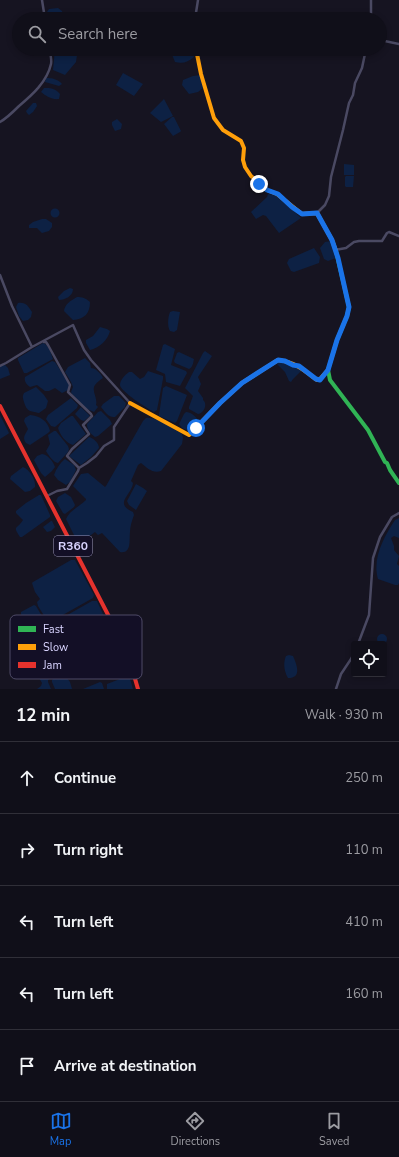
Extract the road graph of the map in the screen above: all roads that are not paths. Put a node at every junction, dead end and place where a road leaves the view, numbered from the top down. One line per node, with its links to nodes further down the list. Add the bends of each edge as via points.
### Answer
1 (42, 0): 4 (street)
2 (198, 0): 5 (street)
3 (371, 0): 6 (street)
4 (44, 12)
5 (196, 12)
6 (371, 12)
7 (387, 41): 8 (street)
8 (399, 44)
9 (51, 56): 12 (street, via 50,69 42,83)
10 (197, 56): 13 (street, via 214,118 223,130 241,141 244,148 243,160 251,176 302,214)
11 (365, 56): 13 (street, via 349,103 331,177 329,196)
12 (0, 122)
13 (317, 213): 15 (street)
14 (399, 236): 15 (street, via 389,232 382,241 359,241)
15 (335, 250): 20 (street, via 349,307)
16 (0, 275): 18 (street)
17 (43, 342): 18 (street); 21 (street, via 73,325 91,360); 23 (street, via 48,345 70,385 68,392 92,416 83,425 89,434 67,456)
18 (32, 347): 19 (street)
19 (0, 366)
20 (328, 370): 21 (street, via 318,380 299,366 278,360 242,383 189,435); 24 (street, via 330,380 368,430)
21 (130, 403): 23 (street, via 114,427 114,440)
22 (0, 406): 25 (street, R360)
23 (79, 468): 25 (street, via 67,489)
24 (399, 484)
25 (47, 496): 27 (street, R360)
26 (399, 513): 28 (street, via 392,517 383,532 373,558 369,615)
27 (108, 615)
28 (359, 641)
29 (351, 659): 32 (street, via 341,674)
30 (135, 679): 31 (street, R360)
31 (138, 689)
32 (336, 689)

